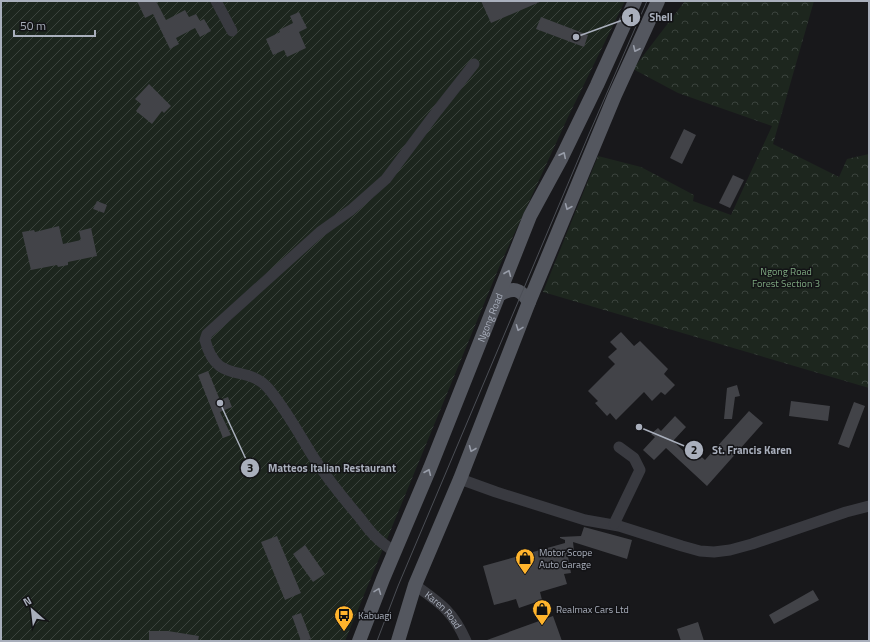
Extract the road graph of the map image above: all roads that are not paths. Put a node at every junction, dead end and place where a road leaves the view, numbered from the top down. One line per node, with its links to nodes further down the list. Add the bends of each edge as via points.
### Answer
1 (216, 1): 4 (street)
2 (635, 1): 6 (main road, Ngong Road, one-way to 2, via 530,216 561,159)
3 (658, 1): 7 (main road, one-way to 7, via 615,95)
4 (232, 31)
5 (474, 64): 12 (street, via 386,179 351,210 320,232 207,334 205,340 218,365 262,381 343,498 377,538)
6 (499, 295): 7 (main road, via 516,290 524,293); 12 (main road, Ngong Road, one-way to 6)
7 (529, 302): 9 (main road, one-way to 9)
8 (619, 447): 11 (street, via 634,458 640,470)
9 (460, 479): 11 (street, via 585,520); 13 (main road)
10 (869, 506): 11 (street, via 752,544 714,552 682,546)
11 (614, 524)
12 (394, 552): 14 (main road, Ngong Road, one-way to 12)
13 (414, 585): 15 (main road); 16 (street, Karen Road, via 447,609 460,626)
14 (359, 641)
15 (398, 641)
16 (466, 641)

